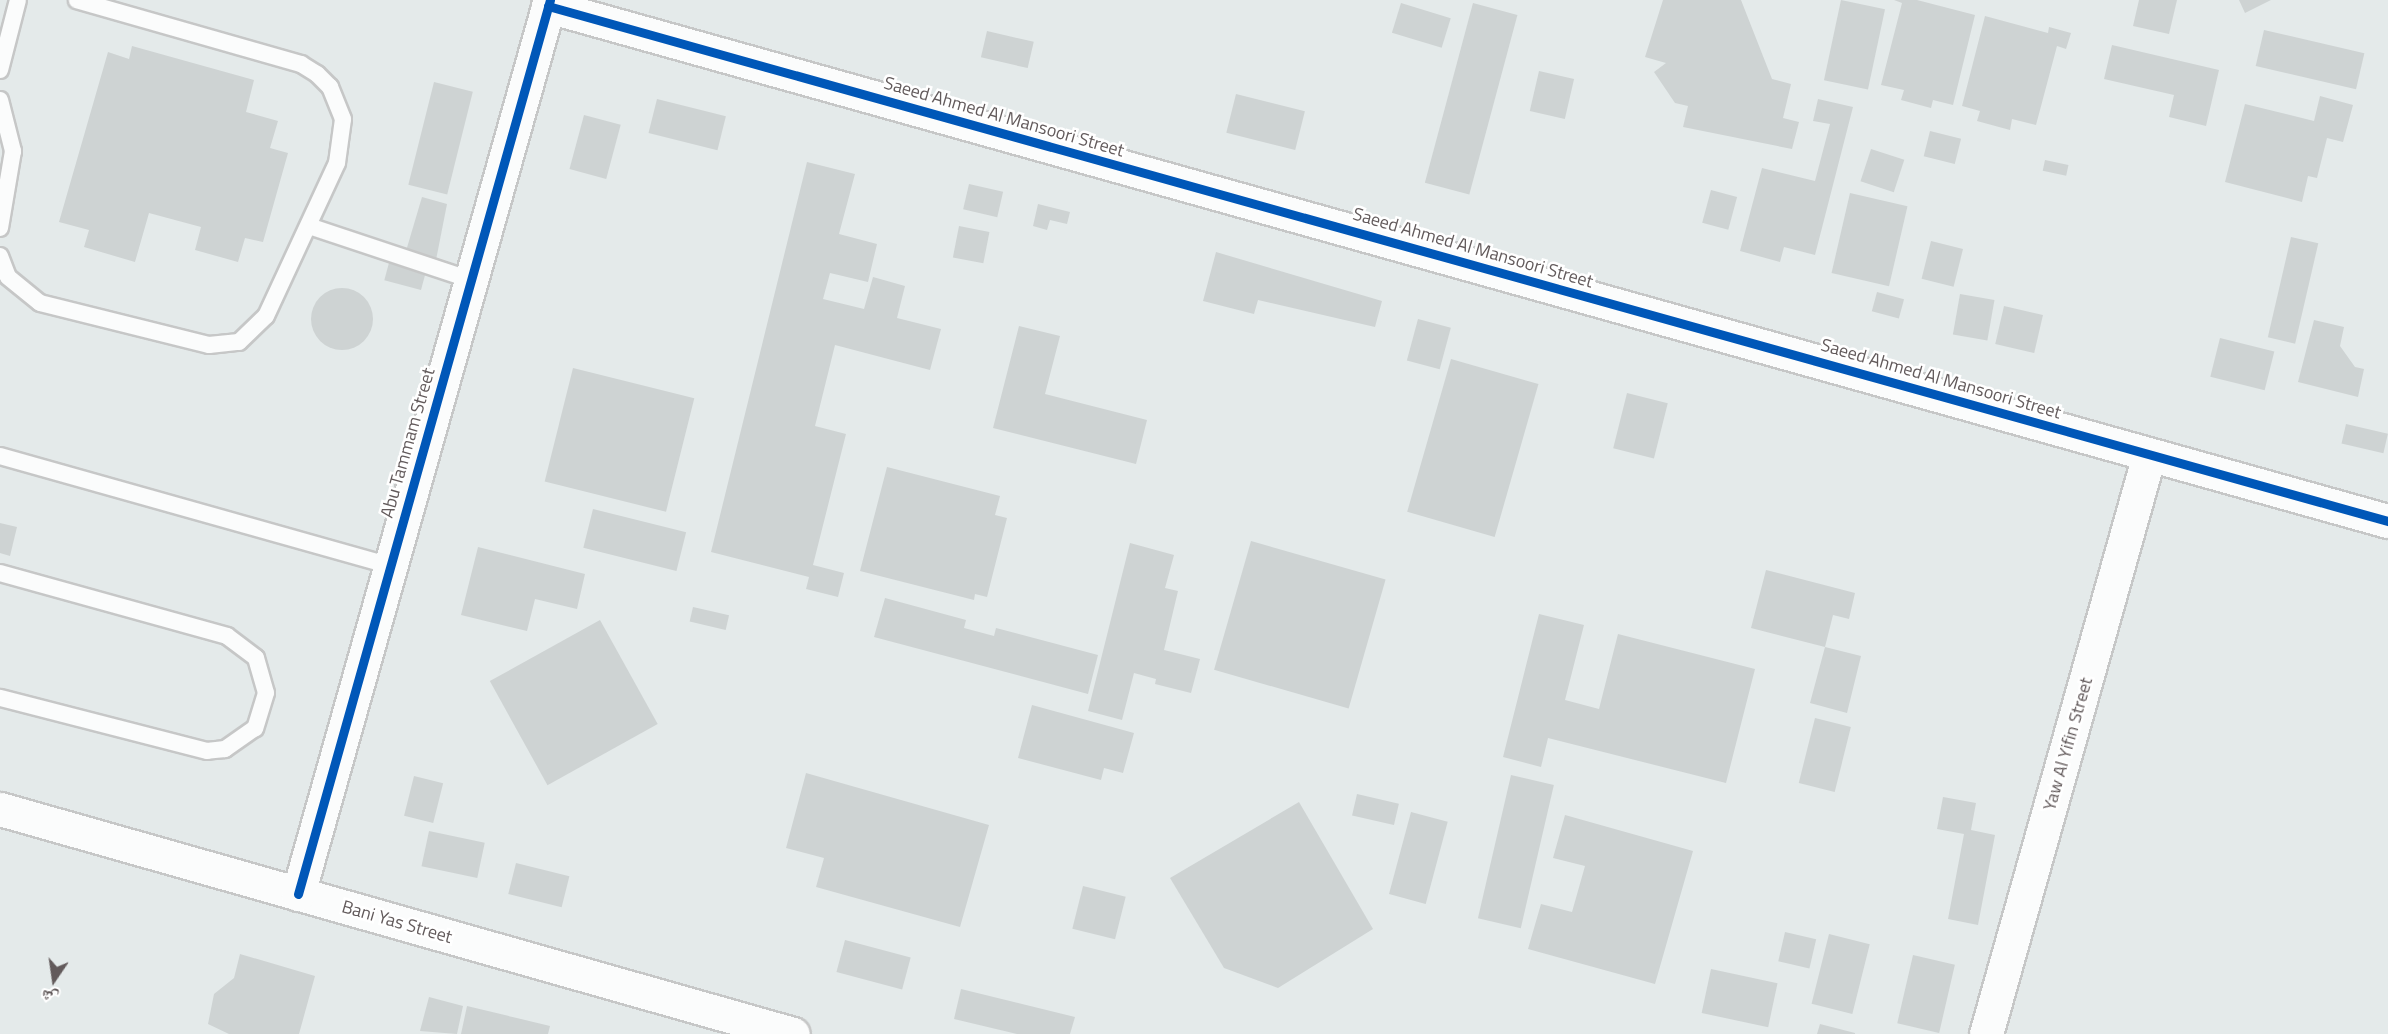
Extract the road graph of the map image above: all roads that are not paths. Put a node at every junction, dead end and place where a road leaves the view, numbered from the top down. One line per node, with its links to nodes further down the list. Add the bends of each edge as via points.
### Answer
1 (18, 0): 4 (lane)
2 (77, 0): 6 (lane, via 301,64 330,87 339,103 344,136 327,192)
3 (549, 3): 9 (street, Abu Tammam Street); 10 (street, Saeed Ahmed Al Mansoori Street)
4 (0, 70)
5 (0, 100): 7 (lane, via 14,152)
6 (309, 226): 8 (lane, via 263,322 250,335 224,346 40,303 8,277); 9 (lane)
7 (0, 228)
8 (0, 256)
9 (471, 280): 13 (street, Abu Tammam Street)
10 (2149, 454): 12 (street, Saeed Ahmed Al Mansoori Street); 19 (street, Yaw Al Yifin Street)
11 (0, 456): 13 (lane)
12 (2388, 521)
13 (391, 566): 17 (street, Abu Tammam Street)
14 (0, 573): 15 (lane, via 227,636 256,658 266,693 255,728 225,749 207,751)
15 (0, 698)
16 (0, 809): 17 (street, Bani Yas Street)
17 (298, 894): 18 (street, Bani Yas Street)
18 (793, 1034)
19 (1986, 1034)

